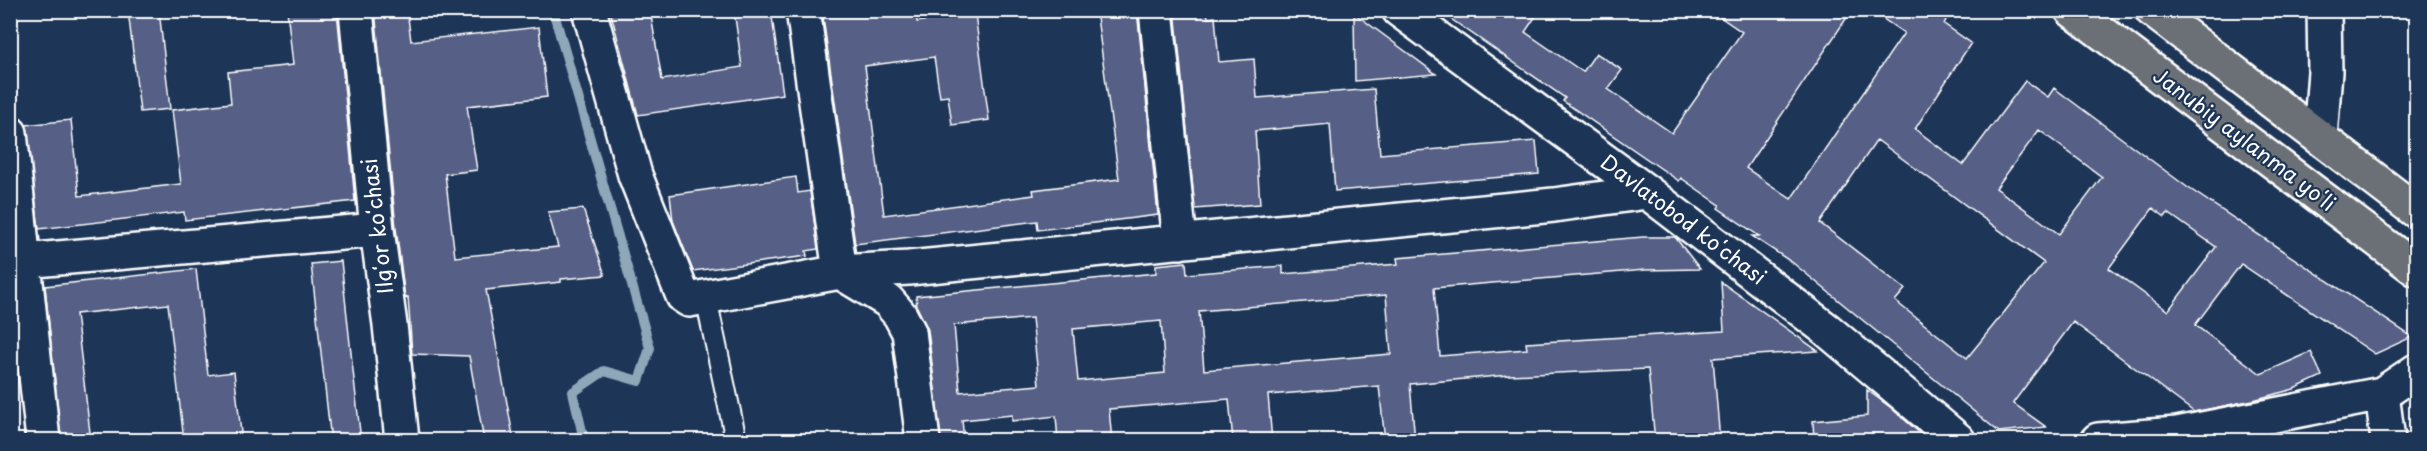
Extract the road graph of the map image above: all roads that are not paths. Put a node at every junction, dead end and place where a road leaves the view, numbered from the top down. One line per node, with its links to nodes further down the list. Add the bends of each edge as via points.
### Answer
1 (356, 10): 13 (street, Ilgʻor koʻchasi)
2 (589, 10): 18 (street, via 635,175 683,296 689,300)
3 (803, 10): 17 (street)
4 (1156, 10): 14 (street)
5 (1400, 10): 11 (street, Davlatobod koʻchasi)
6 (2072, 10): 16 (highway, Janubiy aylanma yoʻli)
7 (2152, 10): 10 (highway)
8 (2324, 10): 10 (street)
9 (10, 133): 15 (street)
10 (2320, 137): 12 (highway)
11 (1647, 192): 14 (street, via 1554,206); 25 (street, Davlatobod koʻchasi, via 1826,329)
12 (2416, 211)
13 (376, 230): 15 (street); 22 (street, Ilgʻor koʻchasi)
14 (1179, 242): 17 (street)
15 (24, 261): 21 (street)
16 (2416, 269)
17 (840, 272): 18 (street); 24 (street, via 888,301 909,332)
18 (706, 298): 23 (lane)
19 (2416, 371): 20 (street)
20 (2382, 394): 26 (street, via 2177,434); 27 (street)
21 (43, 441)
22 (402, 441)
23 (736, 441)
24 (922, 441)
25 (1958, 441)
26 (2098, 441)
27 (2388, 441)

